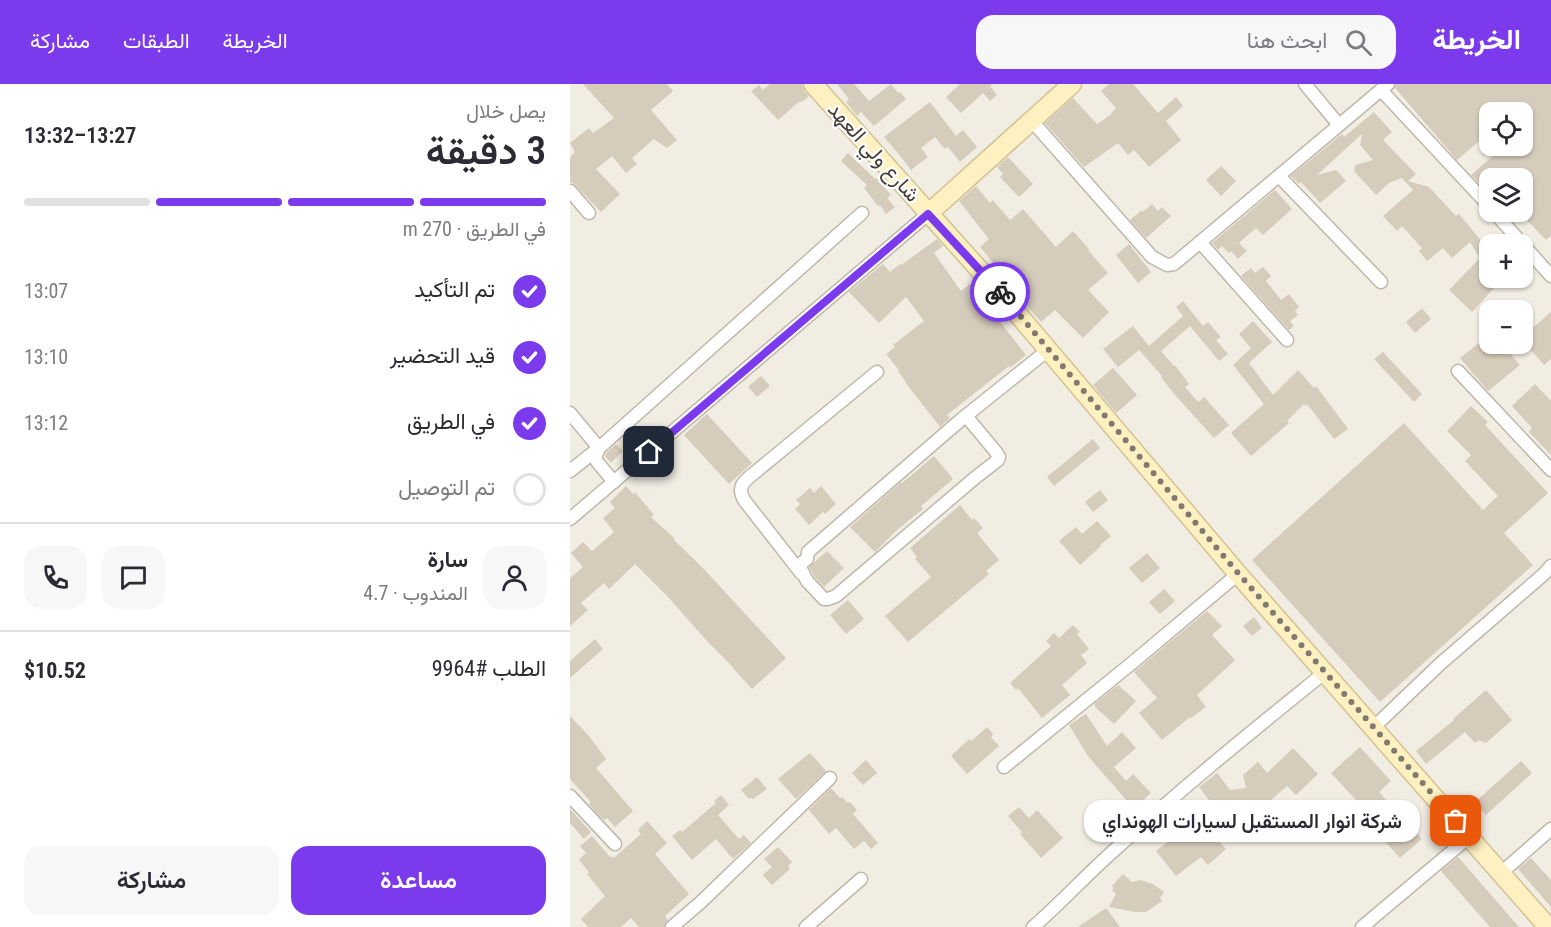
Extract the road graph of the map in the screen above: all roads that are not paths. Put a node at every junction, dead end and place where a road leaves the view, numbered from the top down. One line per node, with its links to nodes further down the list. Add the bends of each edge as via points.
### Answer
1 (813, 84): 12 (main road, شارع ولي العهد)
2 (1072, 84): 5 (main road)
3 (1305, 84): 6 (street)
4 (1385, 87): 6 (street); 9 (street)
5 (1032, 121): 12 (main road); 14 (street, via 1152,256 1167,265 1174,264)
6 (1339, 125): 7 (street)
7 (1279, 176): 14 (street); 16 (street)
8 (570, 191): 10 (street)
9 (1479, 194)
10 (589, 213)
11 (862, 213): 23 (street)
12 (928, 214): 18 (main road, شارع ولي العهد); 26 (street)
13 (1503, 222): 15 (street)
14 (1200, 242): 17 (street)
15 (1551, 276)
16 (1381, 282)
17 (1287, 340)
18 (1048, 350): 22 (street); 29 (main road, شارع ولي العهد)
19 (1458, 371): 24 (street)
20 (877, 372): 30 (street, via 741,487 744,500)
21 (570, 413): 23 (street)
22 (966, 416): 30 (street, via 808,552 807,559 799,565); 30 (street, via 996,452 998,460 836,596 824,599)
23 (599, 448): 25 (street); 26 (street, via 595,458)
24 (1551, 470)
25 (570, 471)
26 (614, 482): 27 (street)
27 (570, 519)
28 (1551, 566): 32 (street)
29 (1238, 573): 31 (main road, شارع ولي العهد); 33 (street)
30 (807, 581)
31 (1324, 673): 32 (main road, شارع ولي العهد); 43 (street, via 1178,793)
32 (1373, 728): 37 (main road, شارع ولي العهد)
33 (1004, 767)
34 (830, 778): 41 (street)
35 (570, 796): 38 (street)
36 (1551, 829): 39 (street)
37 (1469, 837): 39 (main road, شارع ولي العهد); 44 (street)
38 (615, 844)
39 (1501, 873): 45 (main road, شارع ولي العهد)
40 (861, 879): 42 (street)
41 (672, 927)
42 (806, 927)
43 (1033, 927)
44 (1362, 927)
45 (1548, 927)

